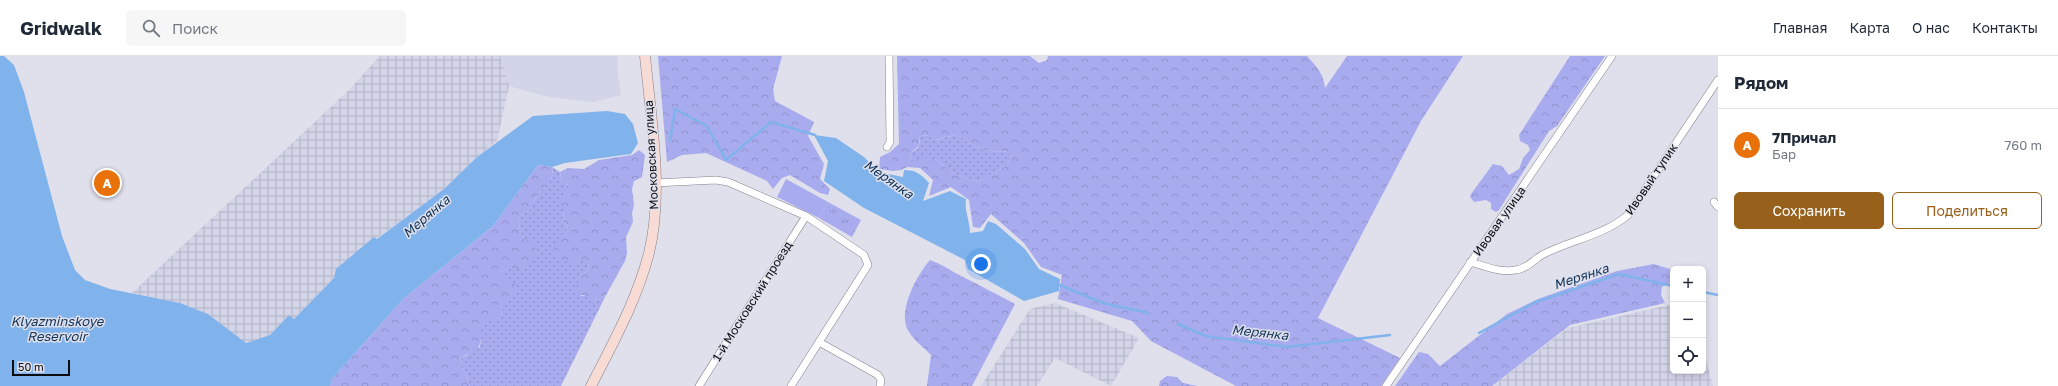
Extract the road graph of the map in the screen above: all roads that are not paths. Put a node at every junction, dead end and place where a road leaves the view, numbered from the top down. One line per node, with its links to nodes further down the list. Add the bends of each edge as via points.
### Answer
1 (645, 56): 6 (main road, Московская улица)
2 (889, 56): 5 (street, via 890,142)
3 (1612, 56): 8 (street, Ивовая улица)
4 (1718, 80): 8 (street, Ивовый тупик, via 1628,215 1615,226 1542,256 1526,267 1514,271)
5 (887, 147)
6 (655, 183): 7 (street, via 716,180 728,182); 10 (main road, Московская улица, via 654,216 642,278 622,326)
7 (806, 216): 9 (street, via 854,247 864,255 868,265); 11 (street, 1-й Московский проезд)
8 (1470, 262): 14 (street, Ивовая улица)
9 (819, 342): 12 (street); 13 (street, via 878,375 881,380)
10 (591, 386)
11 (699, 386)
12 (790, 386)
13 (880, 386)
14 (1386, 386)

